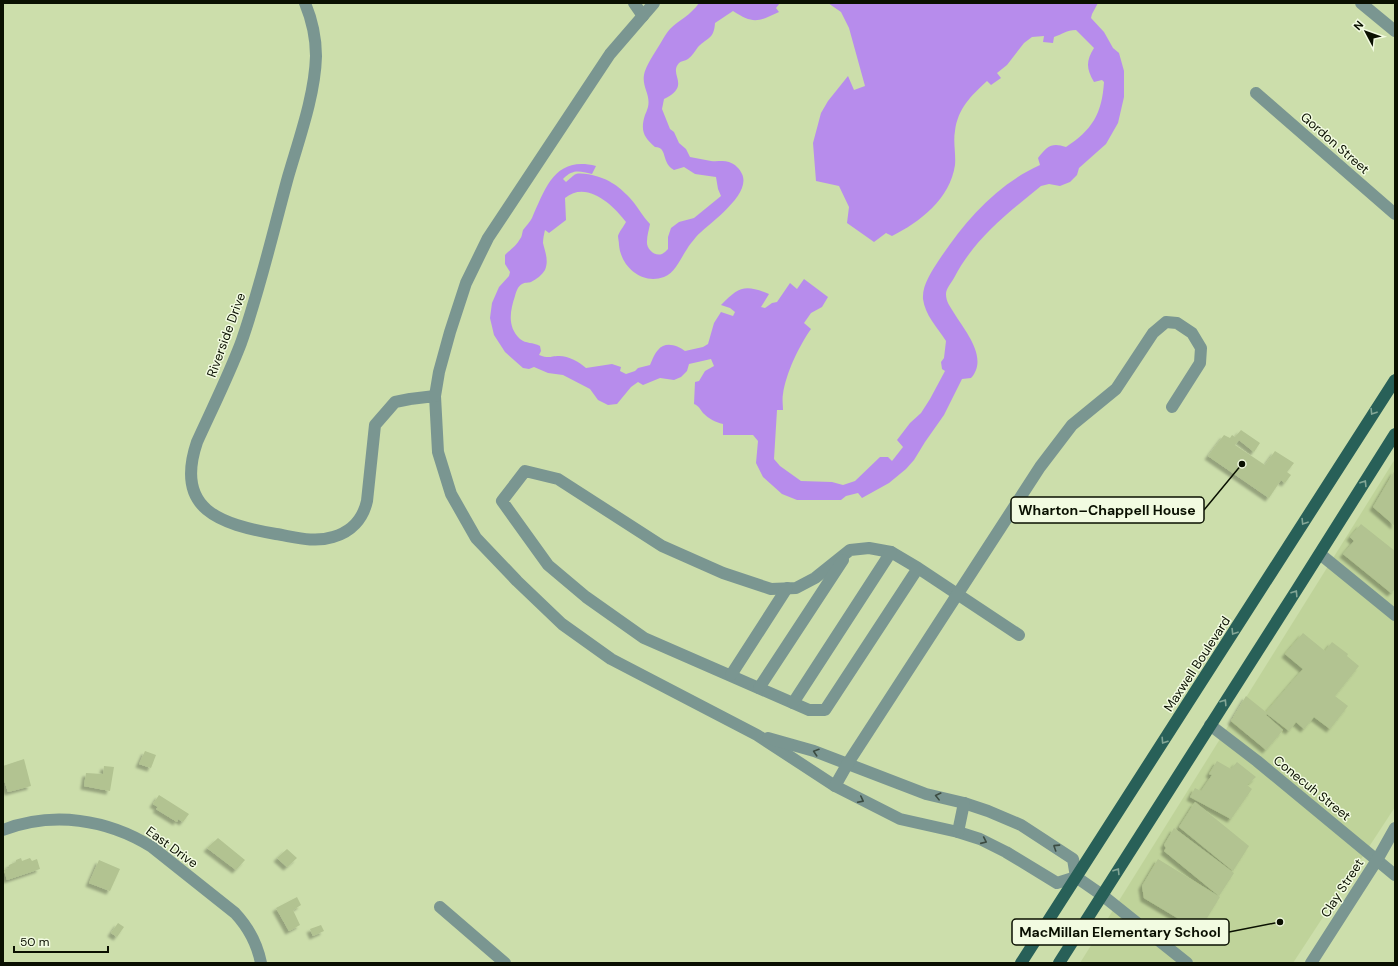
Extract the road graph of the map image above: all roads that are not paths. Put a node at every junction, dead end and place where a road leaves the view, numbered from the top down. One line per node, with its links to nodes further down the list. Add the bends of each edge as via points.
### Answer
1 (305, 3): 10 (street, Riverside Drive, via 313,27 316,57 310,94 252,308 228,376 197,442 191,466 193,490 203,506 228,523 311,540 322,540 342,534 360,520 365,511 375,425 395,402)
2 (634, 3): 5 (street)
3 (654, 3): 5 (street)
4 (1361, 3): 6 (street)
5 (643, 16): 10 (street, via 610,54 488,238 466,283 446,346)
6 (1395, 31)
7 (1256, 93): 8 (street, Gordon Street)
8 (1395, 214)
9 (1395, 380): 34 (main road, Maxwell Boulevard, one-way to 34)
10 (435, 396): 25 (street, via 438,452 451,494 476,538 517,582 562,624 611,659)
11 (1172, 407): 18 (street, via 1200,363 1201,348 1192,333 1177,323 1166,322 1153,333 1116,389 1072,425 1044,460)
12 (1395, 434): 15 (main road, one-way to 12)
13 (850, 550): 14 (street, via 869,548); 17 (street, via 815,578 796,588); 22 (street)
14 (891, 552): 16 (street); 23 (street)
15 (1320, 554): 19 (street); 24 (main road, one-way to 15)
16 (918, 568): 18 (street); 23 (street, via 825,710 809,710)
17 (787, 588): 21 (street); 21 (street, via 771,589 730,575 662,546 558,479 525,471 502,501 548,565 586,597 644,638)
18 (957, 594): 20 (street); 26 (street)
19 (1395, 615)
20 (1019, 635)
21 (730, 675): 22 (street)
22 (759, 688): 23 (street)
23 (793, 703)
24 (1210, 725): 32 (street, Conecuh Street); 35 (main road, one-way to 24)
25 (757, 735): 26 (street, one-way to 25); 27 (street)
26 (848, 763): 27 (street); 28 (street, one-way to 26, via 926,794)
27 (835, 786): 31 (street, one-way to 31, via 900,819)
28 (964, 803): 31 (street); 34 (street, one-way to 28, via 1073,859 1063,852 1021,825)
29 (1395, 828): 32 (street, Clay Street)
30 (3, 830): 37 (street, East Drive, via 46,820 86,821 135,837 152,847 235,913 254,938)
31 (958, 832): 34 (street, one-way to 34, via 1006,852 1057,883)
32 (1377, 860): 33 (street, Conecuh Street); 42 (street, Clay Street)
33 (1395, 875)
34 (1076, 877): 35 (street); 39 (main road, Maxwell Boulevard)
35 (1102, 895): 40 (main road); 41 (street)
36 (440, 907): 38 (street)
37 (261, 963)
38 (505, 963)
39 (1021, 963)
40 (1059, 963)
41 (1187, 963)
42 (1311, 963)

